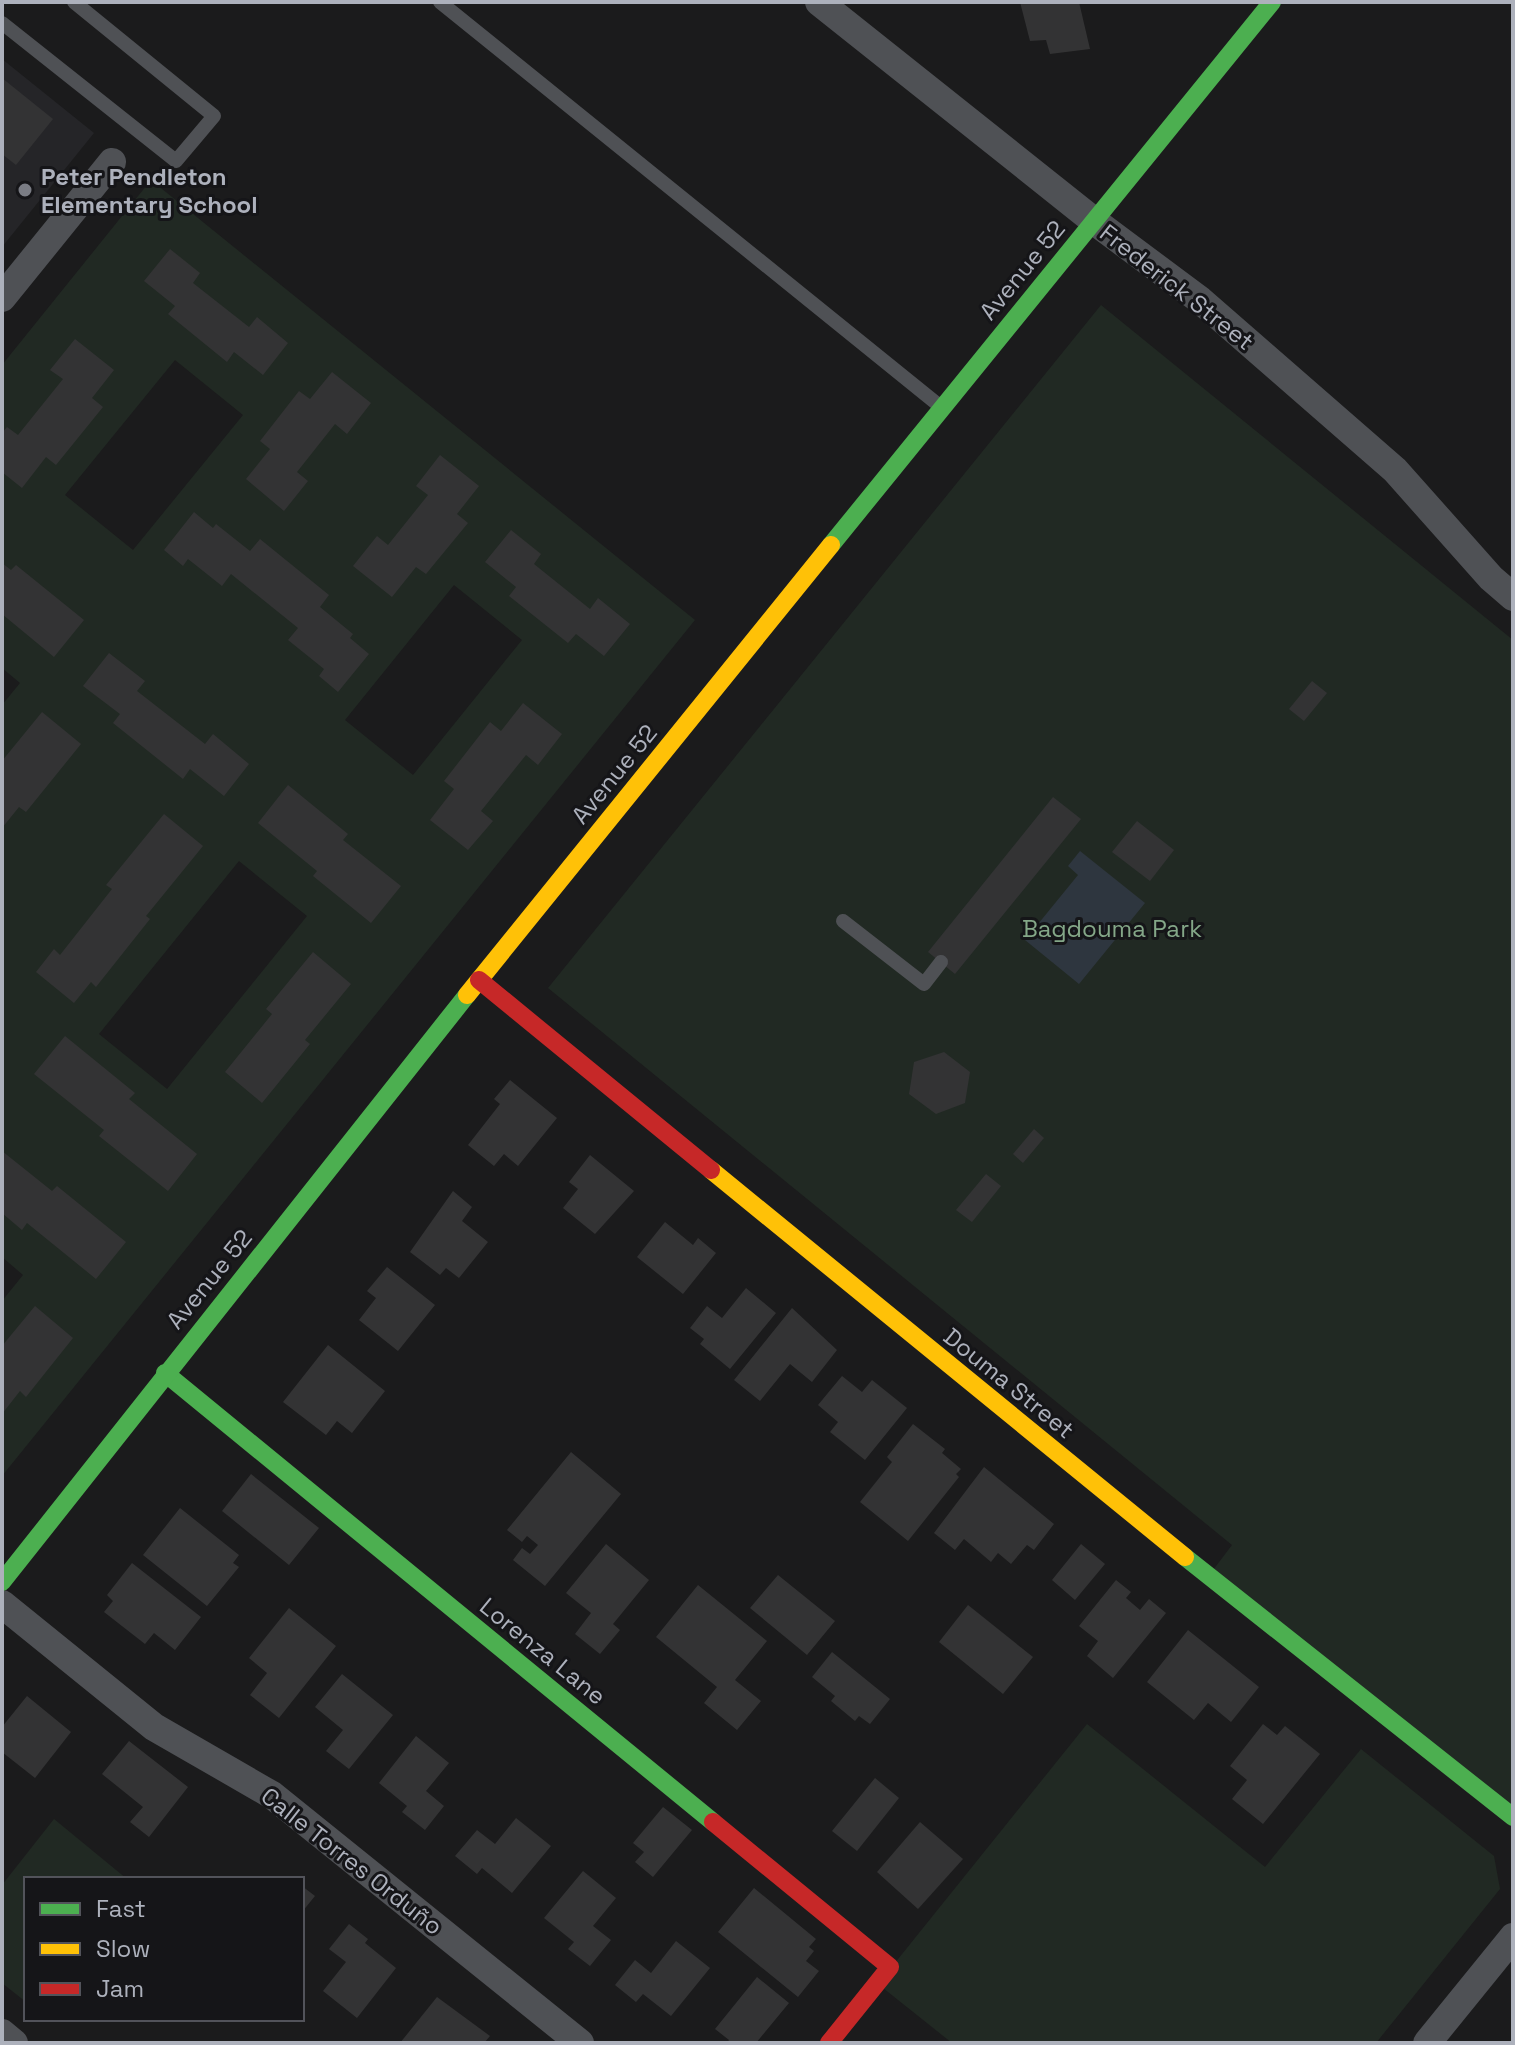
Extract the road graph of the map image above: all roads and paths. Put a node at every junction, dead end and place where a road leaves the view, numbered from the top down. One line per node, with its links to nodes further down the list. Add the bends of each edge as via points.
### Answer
1 (74, 2): 5 (lane, via 214,116 176,161)
2 (440, 2): 9 (lane)
3 (819, 2): 7 (street, Frederick Street)
4 (1272, 2): 7 (street, Avenue 52)
5 (2, 23)
6 (112, 162): 8 (street)
7 (1094, 221): 9 (street, Avenue 52); 10 (street, Frederick Street, via 1200,300 1395,470)
8 (2, 298)
9 (941, 407): 13 (street, Avenue 52)
10 (1513, 597)
11 (843, 921): 12 (lane, via 924,984)
12 (941, 962)
13 (479, 980): 14 (street, Avenue 52); 17 (street, Douma Street, via 1262,1620)
14 (165, 1373): 15 (street, Avenue 52); 22 (street, Lorenza Lane, via 890,1967)
15 (2, 1582)
16 (2, 1604): 21 (street, Calle Torres Orduño, via 154,1727 272,1795)
17 (1513, 1817)
18 (1513, 1937): 23 (street)
19 (2, 2033): 20 (street)
20 (14, 2043)
21 (580, 2043)
22 (829, 2043)
23 (1427, 2043)

